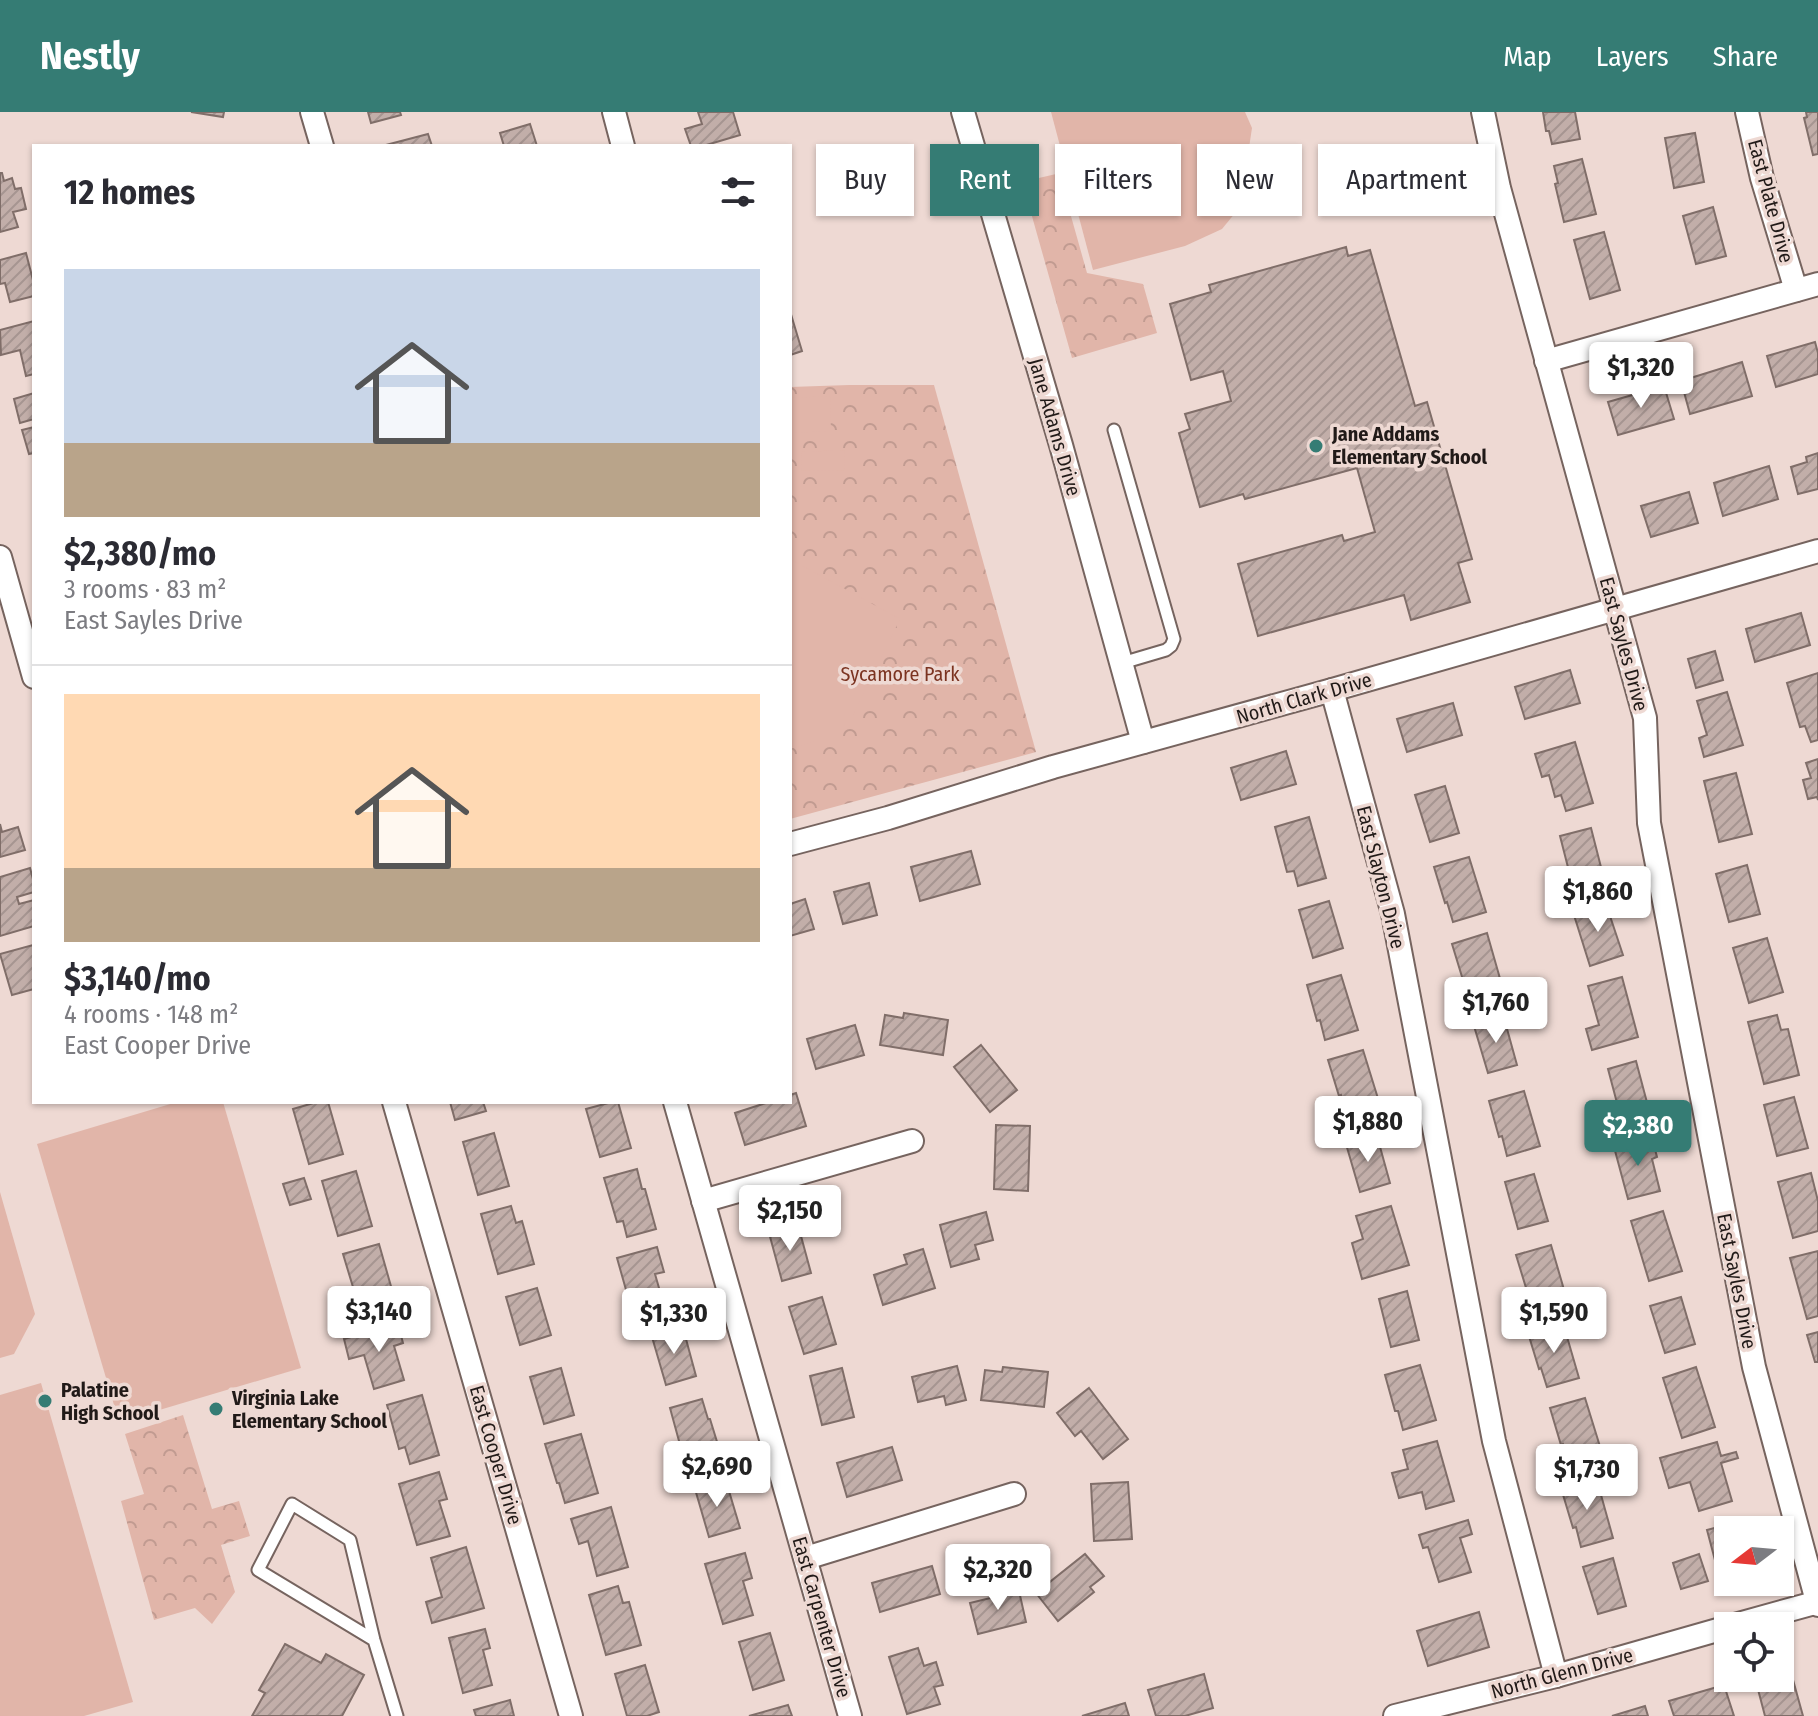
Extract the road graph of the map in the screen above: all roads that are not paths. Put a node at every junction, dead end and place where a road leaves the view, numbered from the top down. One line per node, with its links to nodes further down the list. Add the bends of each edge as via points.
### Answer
1 (312, 112): 6 (street)
2 (614, 112): 7 (street)
3 (963, 112): 14 (street, Jane Adams Drive)
4 (1483, 112): 9 (street, East Sayles Drive)
5 (1747, 112): 8 (street, East Plate Drive, via 1762,178)
6 (321, 144)
7 (622, 144)
8 (1807, 287): 9 (street)
9 (1546, 361): 13 (street, East Sayles Drive)
10 (1114, 430): 14 (lane, via 1174,639 1166,650)
11 (1818, 551): 13 (street, North Clark Drive)
12 (0, 557): 15 (street)
13 (1614, 610): 16 (street, North Clark Drive); 25 (street, East Sayles Drive, via 1645,718 1649,823 1754,1367)
14 (1122, 663): 17 (street, Jane Adams Drive)
15 (32, 670)
16 (1332, 690): 17 (street, North Clark Drive); 29 (street, East Slayton Drive, via 1393,914 1494,1441)
17 (1143, 742): 18 (street, North Clark Drive)
18 (792, 843)
19 (395, 1104): 31 (street, East Cooper Drive)
20 (676, 1104): 22 (street, East Carpenter Drive)
21 (912, 1141): 22 (street)
22 (703, 1201): 24 (street, East Carpenter Drive)
23 (1014, 1494): 24 (street)
24 (806, 1558): 32 (street, East Carpenter Drive)
25 (1818, 1603): 26 (street, North Glenn Drive)
26 (1784, 1612)
27 (1714, 1631): 29 (street, North Glenn Drive)
28 (374, 1640): 28 (lane, via 350,1540 292,1504 258,1570); 30 (lane)
29 (1556, 1676): 33 (street, North Glenn Drive)
30 (397, 1716)
31 (571, 1716)
32 (850, 1716)
33 (1395, 1716)

